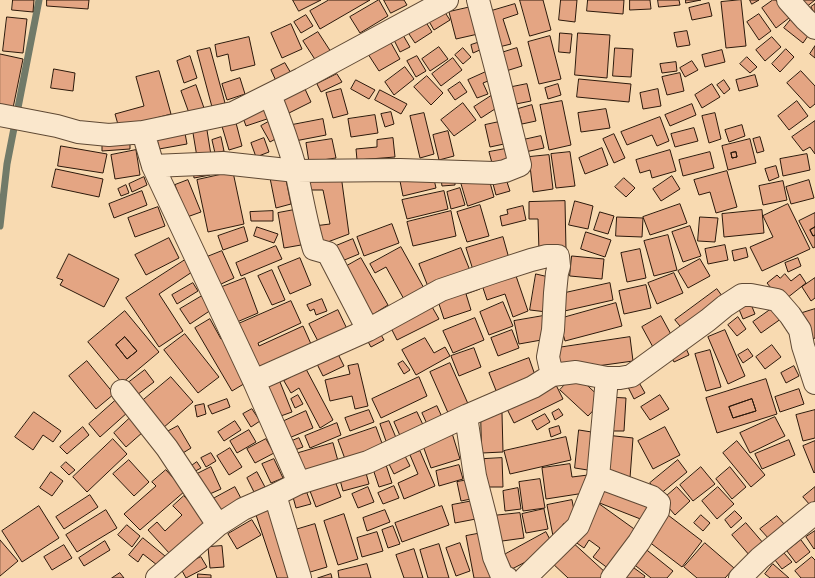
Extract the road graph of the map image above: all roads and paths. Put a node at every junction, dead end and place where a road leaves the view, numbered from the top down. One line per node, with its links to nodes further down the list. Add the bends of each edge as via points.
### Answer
1 (447, 0): 5 (street)
2 (478, 0): 9 (street, via 520,165 494,173 400,170)
3 (788, 0): 4 (street)
4 (815, 28)
5 (270, 95): 7 (street, via 233,113); 9 (street)
6 (11, 117): 7 (street, via 78,132 109,135)
7 (143, 132): 8 (street)
8 (152, 166): 9 (street, via 223,163); 14 (street)
9 (296, 171): 10 (street, via 314,249 328,253)
10 (368, 330): 12 (street, via 441,290 531,260 558,256 553,330 548,357); 14 (street)
11 (809, 344): 13 (street, via 790,314 777,300 742,295 631,376); 15 (street)
12 (552, 375): 13 (street, via 576,372); 17 (street, via 533,387)
13 (607, 378): 18 (street)
14 (254, 381): 19 (street)
15 (815, 383)
16 (122, 391): 22 (street, via 167,448)
17 (466, 416): 19 (street, via 368,462); 25 (street, via 475,476 494,557 502,576)
18 (598, 477): 26 (street, via 578,526); 27 (street, via 652,497 659,503 658,511 639,542)
19 (299, 483): 20 (street)
20 (275, 495): 22 (street, via 243,509); 24 (street)
21 (815, 513): 28 (street, via 760,558)
22 (218, 525): 23 (street)
23 (157, 578)
24 (300, 578)
25 (507, 578)
26 (524, 578)
27 (612, 578)
28 (740, 578)

